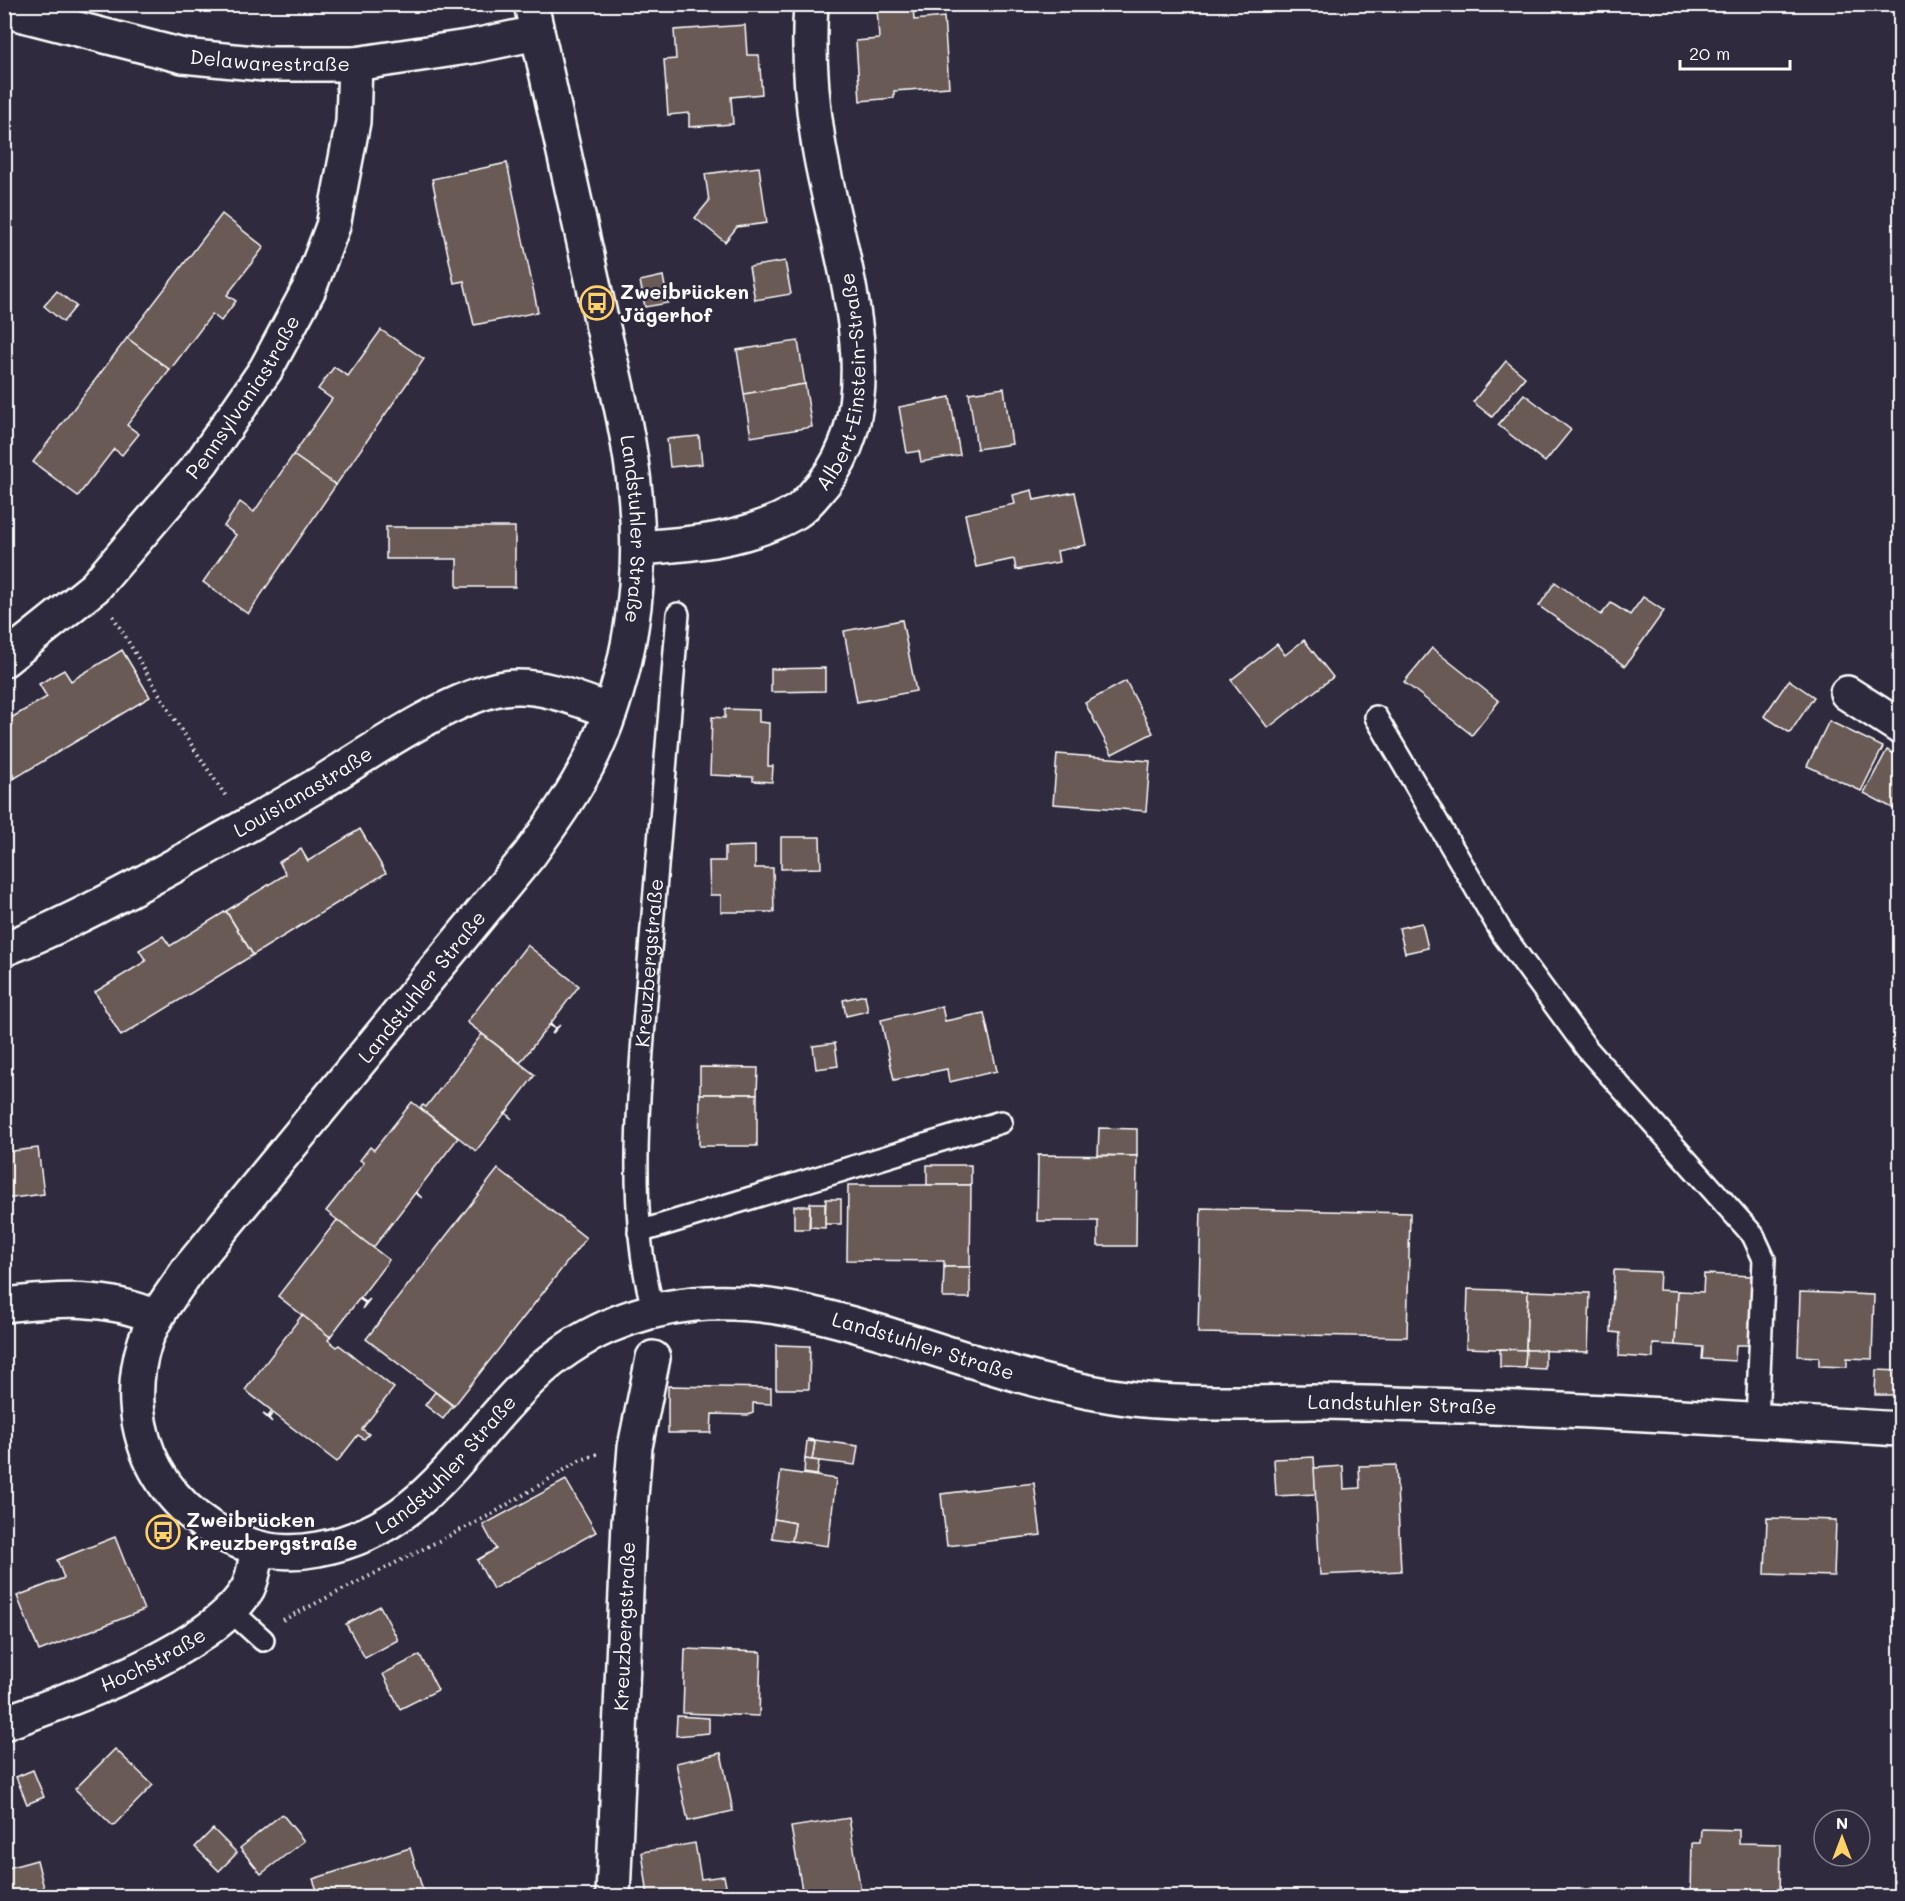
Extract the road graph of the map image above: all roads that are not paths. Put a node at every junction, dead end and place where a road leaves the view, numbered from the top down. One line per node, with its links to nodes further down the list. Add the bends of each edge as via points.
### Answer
1 (811, 4): 5 (street, Albert-Einstein-Straße, via 808,52 818,141 857,333 860,378 845,447 833,471 798,510 758,530 710,543)
2 (4, 10): 4 (street, Delawarestraße, via 183,56 264,64)
3 (534, 19): 4 (street, Delawarestraße, via 474,46); 5 (street, Landstuhler Straße, via 628,443 636,493)
4 (355, 64): 7 (street, Pennsylvaniastraße, via 353,122 333,226 309,289 266,369 202,462 95,587)
5 (638, 548): 9 (street, Landstuhler Straße, via 631,626)
6 (678, 614): 14 (lane, Kreuzbergstraße, via 645,1021)
7 (4, 660)
8 (1846, 693): 11 (street)
9 (610, 711): 12 (street, Louisianastraße, via 537,689 505,688 477,696 413,727 246,827 92,910); 17 (street, Landstuhler Straße, via 593,755 530,854 188,1270)
10 (1376, 717): 19 (lane, via 1502,933 1587,1049 1753,1235 1764,1259)
11 (1900, 727)
12 (4, 949)
13 (1001, 1122): 14 (lane)
14 (639, 1232): 16 (lane, Kreuzbergstraße, via 644,1279)
15 (4, 1305): 17 (street, via 98,1300 133,1307)
16 (654, 1311): 19 (street, Landstuhler Straße, via 748,1302 803,1311 1082,1392 1137,1399 1545,1408); 21 (street, Landstuhler Straße, via 610,1324 561,1354 535,1375 409,1511 375,1532 338,1546 303,1552)
17 (156, 1317): 21 (street, Landstuhler Straße, via 147,1337 136,1386 137,1422 149,1457 184,1510 213,1530)
18 (653, 1358): 25 (street, Kreuzbergstraße, via 635,1447 629,1522)
19 (1757, 1420): 20 (street, Landstuhler Straße)
20 (1900, 1430)
21 (258, 1548): 22 (street, Hochstraße, via 248,1588)
22 (231, 1611): 23 (lane); 24 (street, Hochstraße, via 175,1650 117,1679)
23 (260, 1637)
24 (4, 1723)
25 (613, 1896)

